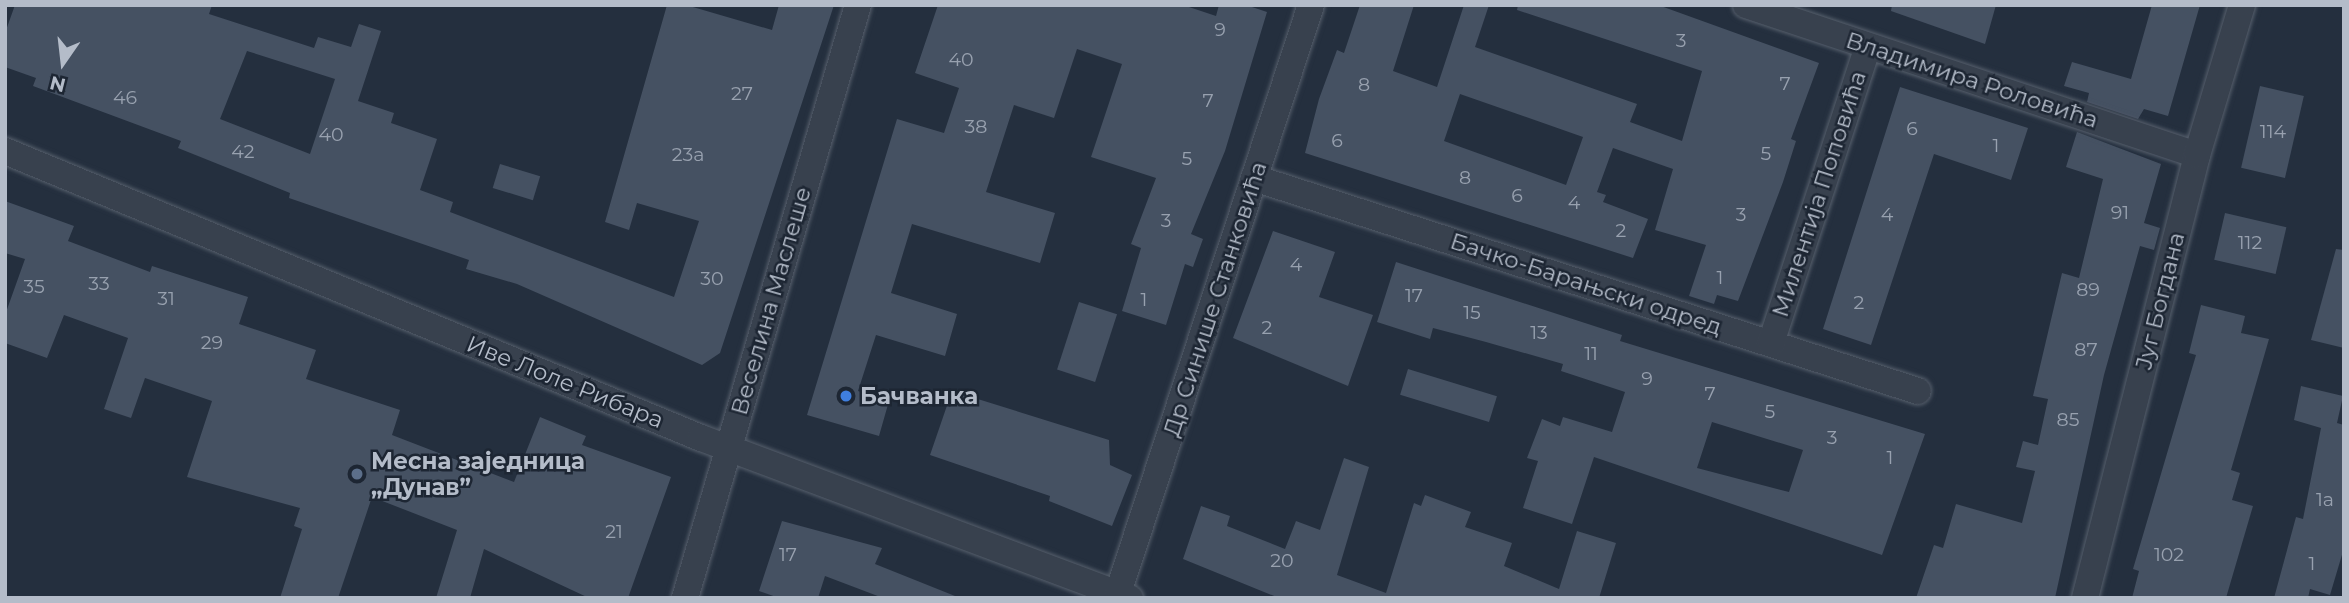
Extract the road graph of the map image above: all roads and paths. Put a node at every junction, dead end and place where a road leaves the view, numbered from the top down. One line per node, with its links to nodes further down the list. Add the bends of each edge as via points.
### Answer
1 (858, 5): 11 (street, Веселина Маслеше)
2 (1311, 5): 8 (street, Др Синише Станковића)
3 (1746, 5): 5 (street, Владимира Роловића)
4 (2242, 5): 7 (street, Југ Богдана)
5 (1868, 46): 7 (street, Владимира Роловића); 9 (street, Милентија Поповића)
6 (5, 151): 11 (street, Иве Лоле Рибара)
7 (2197, 155): 14 (street, Југ Богдана)
8 (1254, 178): 9 (street, Бачко-Барањски одред); 12 (street, Др Синише Станковића)
9 (1771, 343): 10 (street, Бачко-Барањски одред)
10 (1918, 391)
11 (728, 448): 12 (street, Иве Лоле Рибара); 13 (street, Веселина Маслеше)
12 (1124, 595)
13 (685, 598)
14 (2085, 598)

